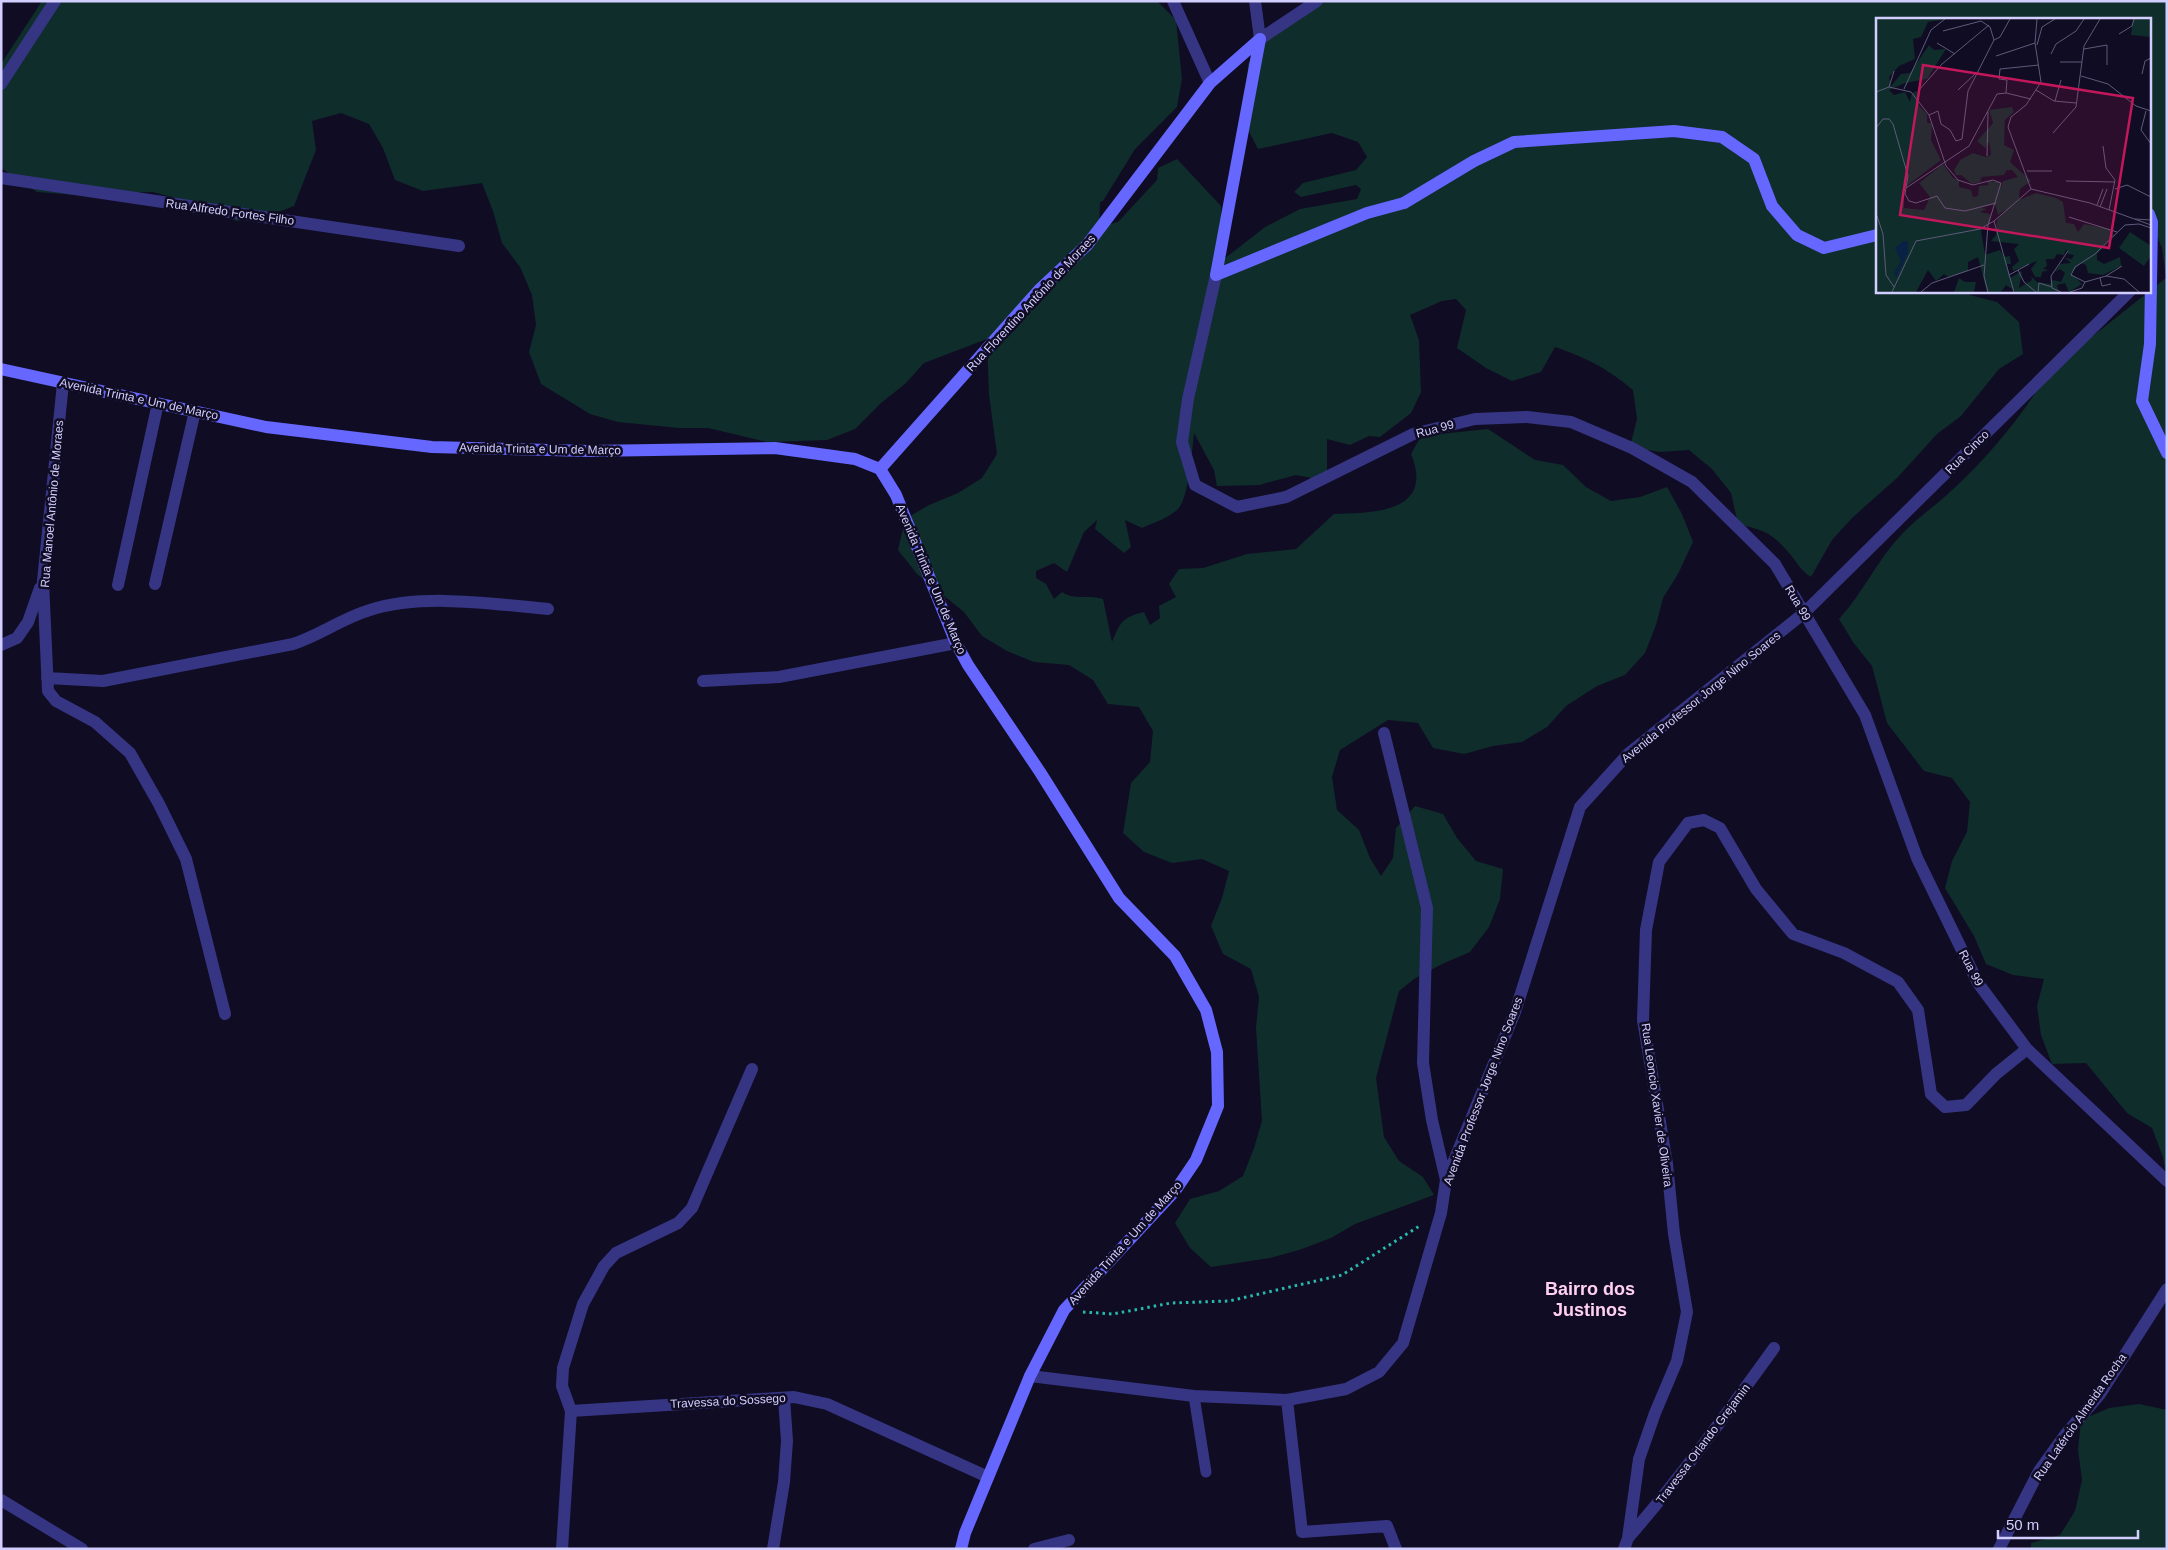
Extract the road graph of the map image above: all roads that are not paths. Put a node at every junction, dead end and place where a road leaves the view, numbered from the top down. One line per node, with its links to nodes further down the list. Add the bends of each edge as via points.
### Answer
1 (55, 1): 7 (street)
2 (1173, 1): 6 (street)
3 (1255, 1): 5 (street)
4 (1317, 1): 5 (street)
5 (1260, 40): 6 (street, Rua Florentino Antônio de Moraes); 13 (street)
6 (1210, 83): 20 (street, Rua Florentino Antônio de Moraes, via 1087,245 1039,290)
7 (1, 84)
8 (1, 178): 11 (street, Rua Alfredo Fortes Filho)
9 (2150, 217): 12 (street)
10 (1876, 234): 13 (street, via 1824,248 1797,235 1772,206 1754,158 1722,137 1674,131 1514,142 1474,161 1404,203 1367,213)
11 (459, 246)
12 (2150, 271): 19 (street, via 2150,344 2142,401)
13 (1216, 275): 25 (street, Rua 99, via 1188,399 1182,442 1195,485 1237,507 1286,497 1413,434 1475,419 1528,417 1571,422 1632,448 1692,482 1775,564)
14 (2129, 292): 25 (street, Rua Cinco)
15 (1, 369): 16 (street, Avenida Trinta e Um de Março)
16 (63, 383): 17 (street, Avenida Trinta e Um de Março); 21 (street, Rua Manoel Antônio de Moraes)
17 (158, 403): 18 (street, Avenida Trinta e Um de Março); 23 (street)
18 (195, 411): 20 (street, Avenida Trinta e Um de Março, via 266,427 432,446 590,452 776,448 855,459); 22 (street)
19 (2167, 453)
20 (880, 469): 26 (street, Avenida Trinta e Um de Março, via 896,495)
21 (43, 581): 27 (street, via 28,622 17,638); 28 (street, Rua Manoel Antônio de Moraes)
22 (156, 584)
23 (118, 585)
24 (548, 609): 28 (street, via 459,601 404,603 371,609 294,644 103,681)
25 (1804, 613): 32 (street, Rua 99, via 1865,715 1917,858 1978,983); 34 (street, Avenida Professor Jorge Nino Soares, via 1628,754 1580,807 1515,1012)
26 (956, 643): 29 (street, via 779,677); 38 (street, Avenida Trinta e Um de Março, via 1119,898 1175,956 1206,1010 1217,1052 1218,1106 1196,1160 1175,1191 1064,1310)
27 (1, 645)
28 (47, 678): 31 (street, Rua Manoel Antônio de Moraes, via 48,690 56,701 95,722 130,754 159,804 186,860)
29 (703, 681)
30 (1384, 733): 34 (street, via 1427,908 1423,1063)
31 (225, 1014)
32 (2027, 1049): 35 (street, Rua 99); 47 (street, Rua Leoncio Xavier de Oliveira, via 1966,1104 1945,1106 1931,1094 1918,1010 1898,982 1844,953 1793,934 1756,889 1720,828 1704,820 1688,823 1659,862 1646,930 1644,1020 1687,1312 1677,1361 1639,1459)
33 (752, 1069): 42 (street, via 692,1208 678,1224 616,1253 604,1266 588,1296 563,1368 562,1386)
34 (1446, 1180): 41 (street, Avenida Professor Jorge Nino Soares, via 1441,1213 1403,1343 1379,1372 1346,1389)
35 (2167, 1181)
36 (2167, 1289): 54 (street, Rua Latércio Almeida Rocha, via 2100,1394 2039,1471)
37 (1774, 1348): 47 (street, Travessa Orlando Grejamin, via 1701,1450)
38 (1030, 1376): 39 (street, Avenida Professor Jorge Nino Soares); 44 (street, Avenida Trinta e Um de Março)
39 (1194, 1396): 41 (street, Avenida Professor Jorge Nino Soares); 43 (lane)
40 (784, 1398): 42 (street, Travessa do Sossego); 44 (street, Travessa do Sossego, via 827,1404); 50 (street, via 787,1441)
41 (1287, 1400): 53 (street, via 1302,1532 1387,1526)
42 (571, 1411): 49 (street)
43 (1206, 1472)
44 (988, 1477): 51 (street, Avenida Trinta e Um de Março)
45 (1, 1500): 48 (street)
46 (1069, 1540): 52 (street)
47 (1626, 1543)
48 (82, 1549)
49 (562, 1549)
50 (773, 1549)
51 (961, 1549)
52 (1034, 1549)
53 (1396, 1549)
54 (1999, 1549)

